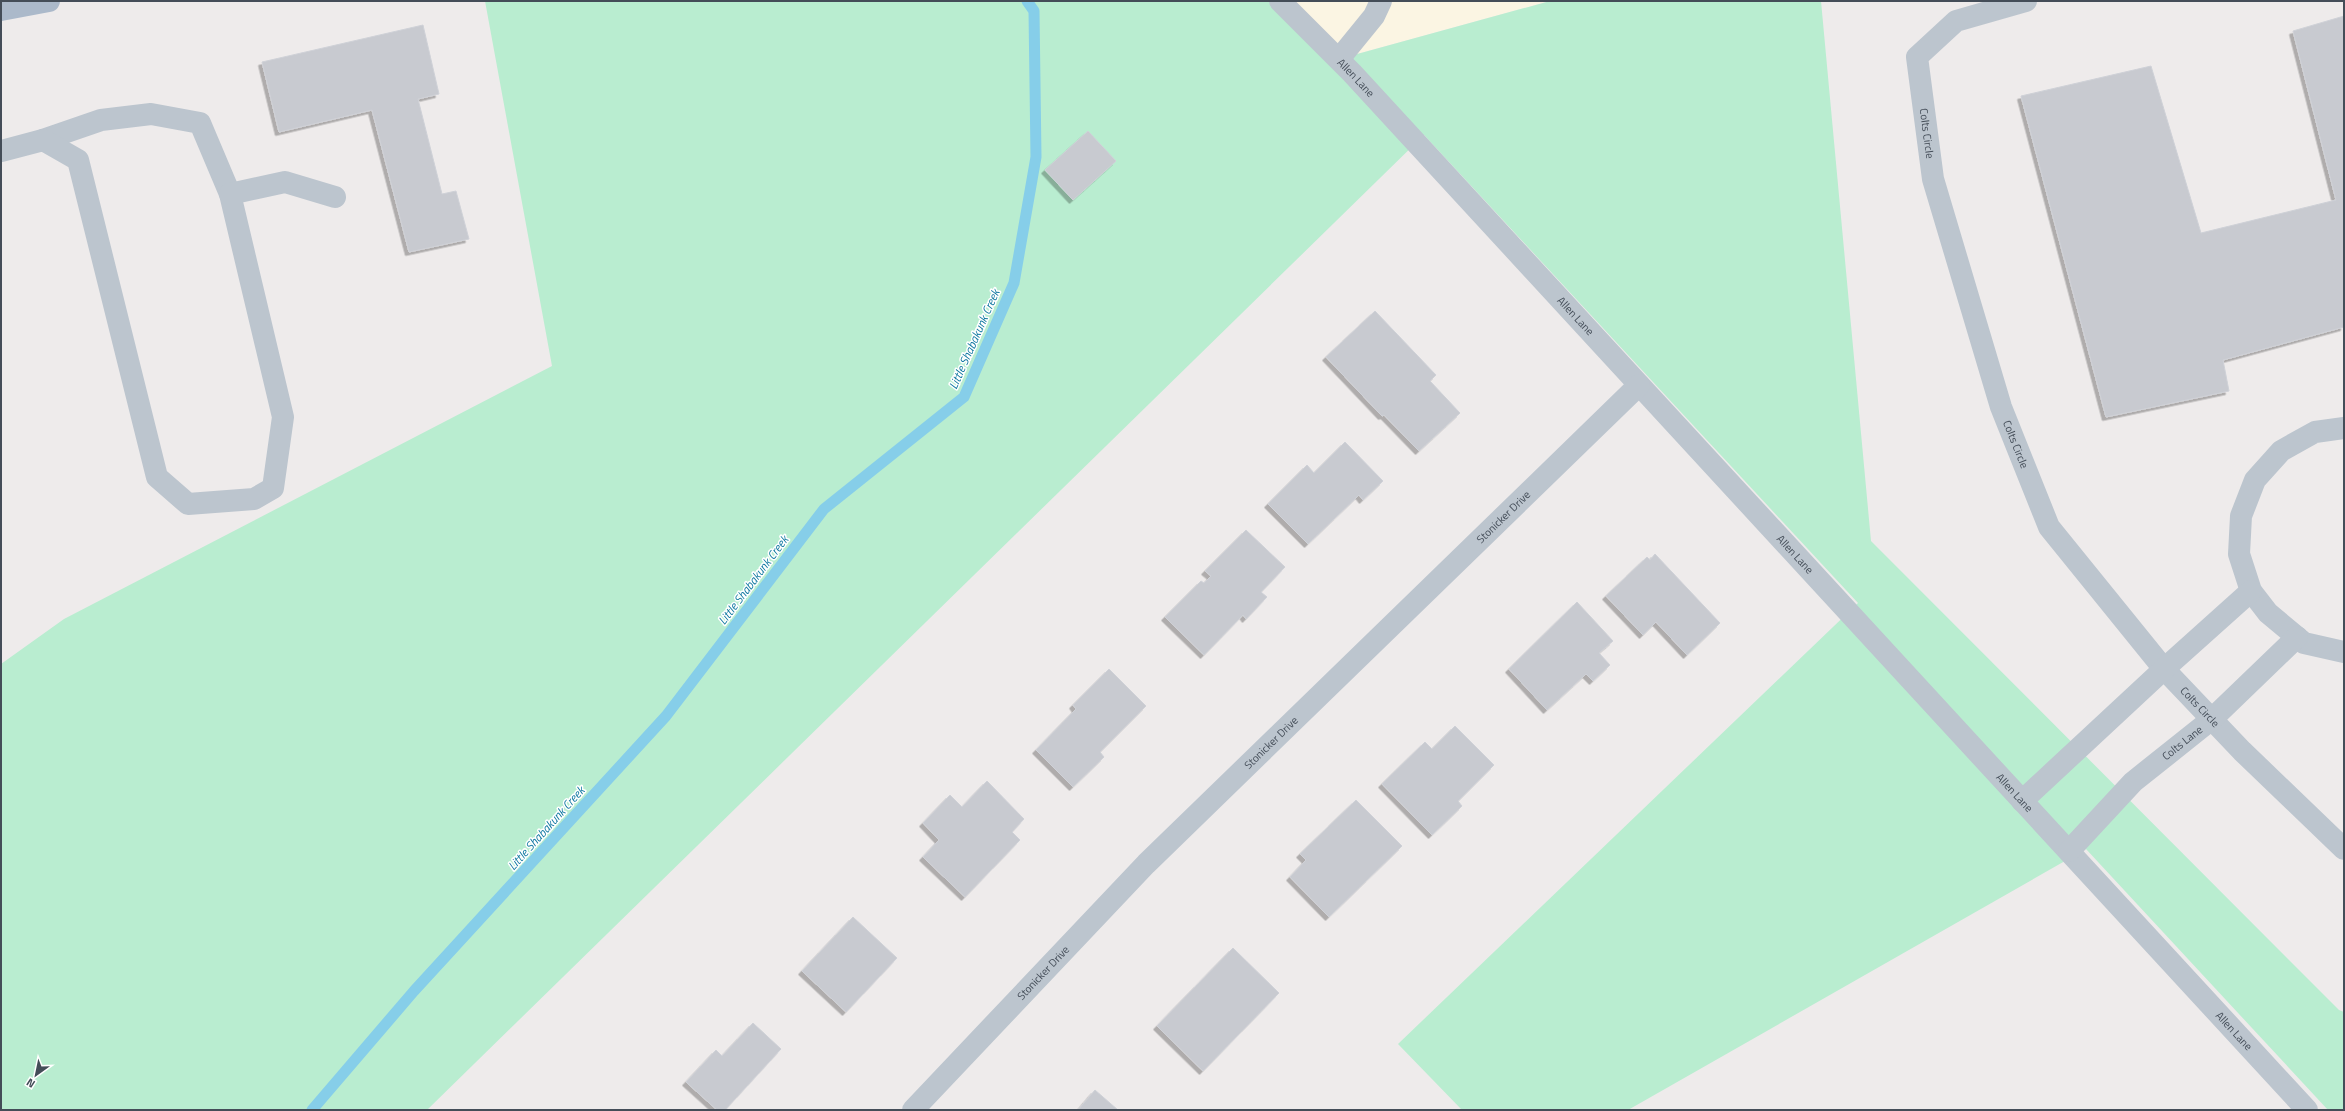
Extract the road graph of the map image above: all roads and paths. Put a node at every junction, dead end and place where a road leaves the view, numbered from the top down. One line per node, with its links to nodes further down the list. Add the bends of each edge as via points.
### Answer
1 (49, 1): 5 (main road)
2 (1280, 1): 6 (street, Allen Lane)
3 (1381, 1): 6 (street, via 1374,16)
4 (2026, 1): 16 (street, Colts Circle, via 1956,21 1917,57 1933,179 2001,407 2049,527)
5 (1, 10)
6 (1339, 60): 11 (street, Allen Lane)
7 (43, 140): 8 (street); 9 (street, via 101,120 151,114 200,123); 9 (street, via 78,160 157,477 188,504 254,500 273,488 283,417)
8 (1, 151)
9 (230, 194): 10 (street, via 285,182)
10 (335, 198)
11 (1639, 385): 18 (street, Allen Lane); 21 (street, Stonicker Drive, via 1146,864)
12 (2344, 428): 13 (street, via 2315,432 2281,451 2255,480 2241,516 2239,554)
13 (2251, 591): 14 (street, via 2268,613); 16 (street)
14 (2297, 637): 15 (street, via 2304,642); 17 (street, Colts Lane)
15 (2344, 652)
16 (2164, 669): 17 (street, Colts Circle); 18 (street)
17 (2212, 719): 19 (street, Colts Circle); 20 (street, Colts Lane, via 2132,782)
18 (2022, 801): 20 (street, Allen Lane)
19 (2344, 849)
20 (2068, 851): 22 (street, Allen Lane)
21 (913, 1110)
22 (2307, 1110)

